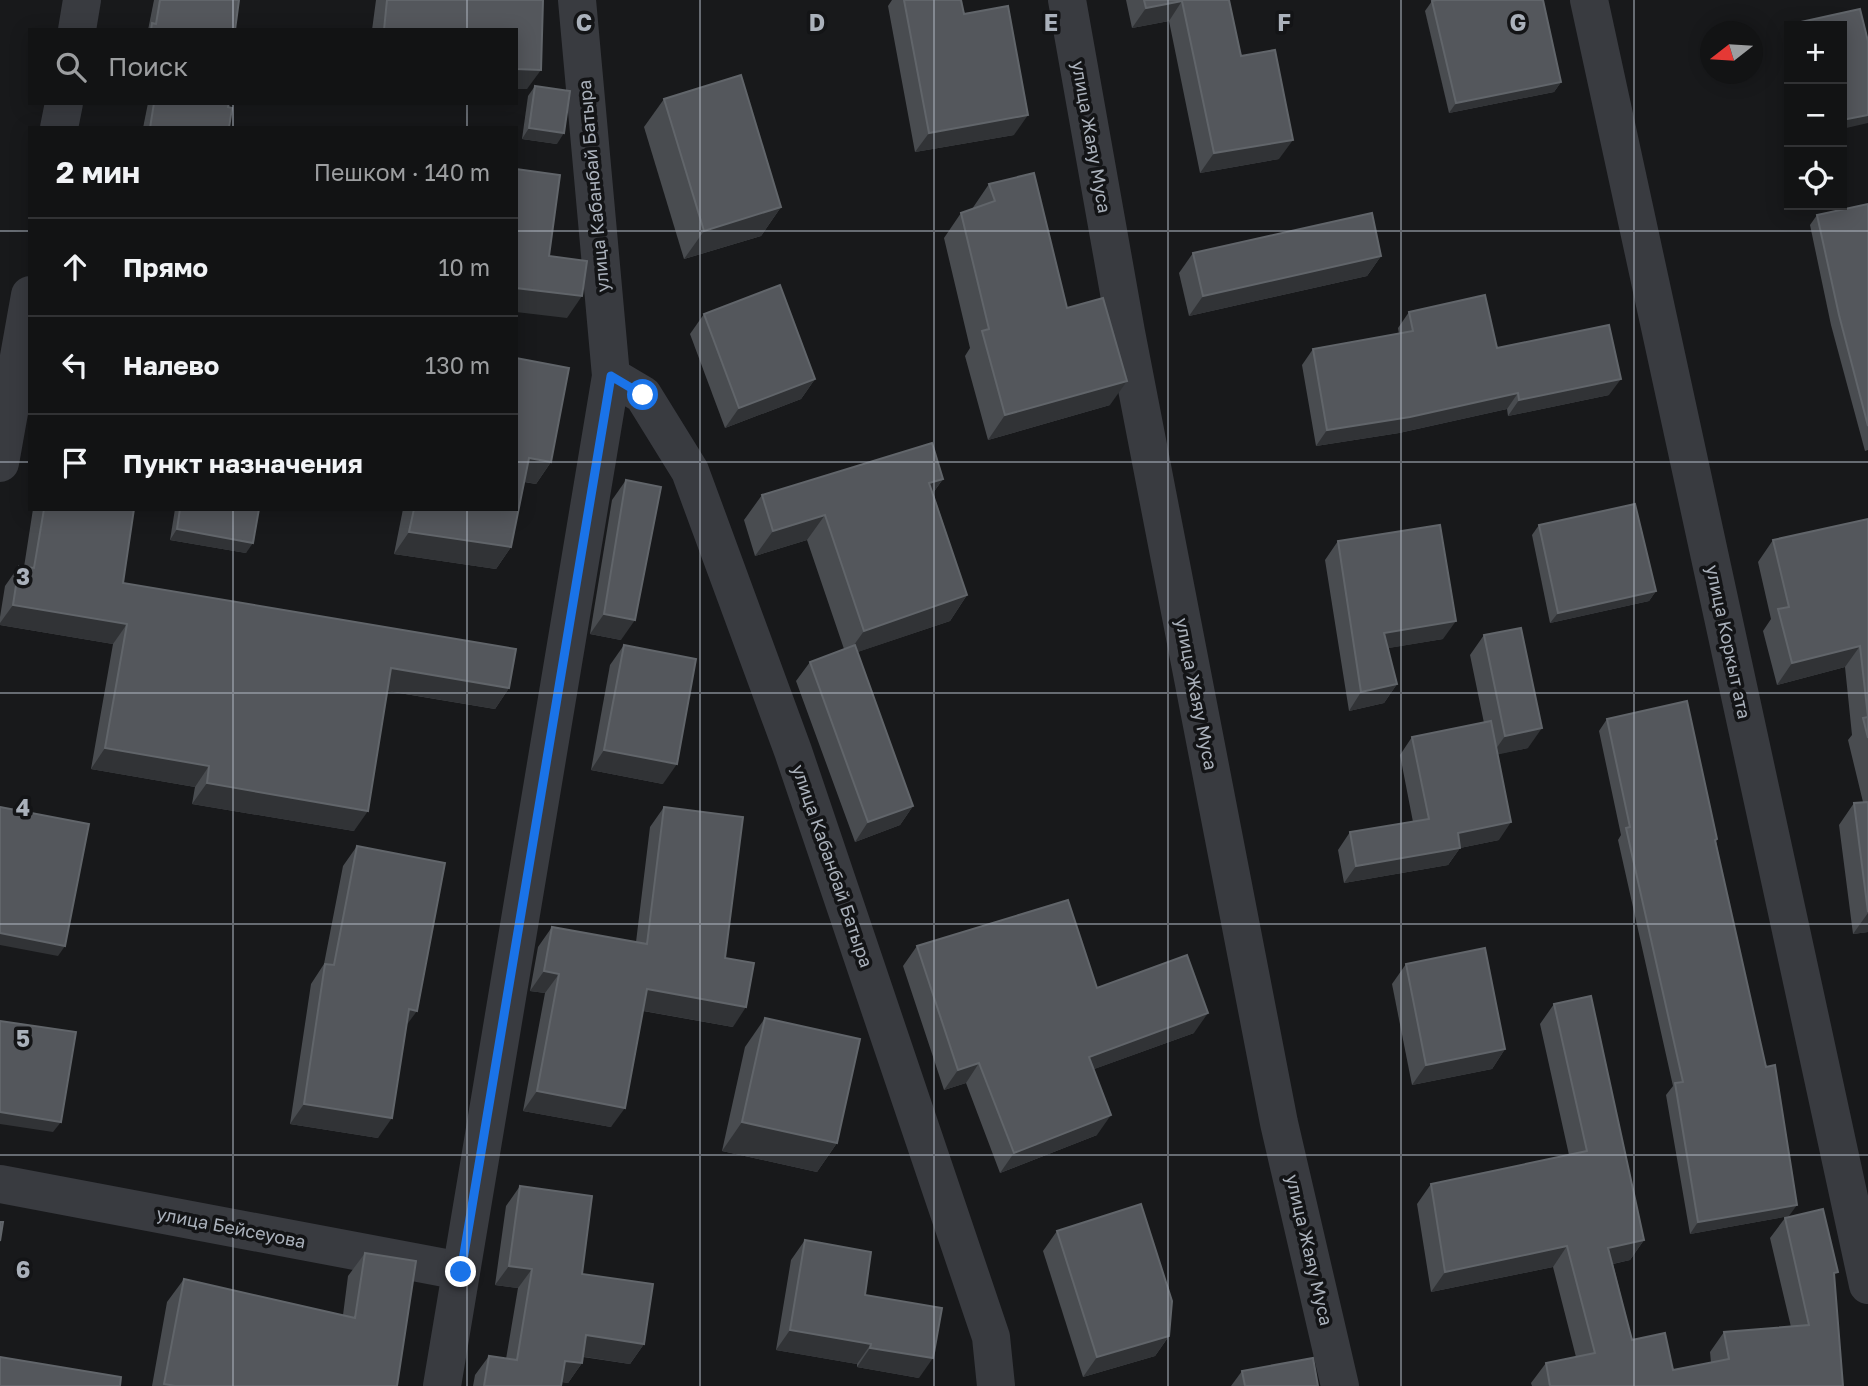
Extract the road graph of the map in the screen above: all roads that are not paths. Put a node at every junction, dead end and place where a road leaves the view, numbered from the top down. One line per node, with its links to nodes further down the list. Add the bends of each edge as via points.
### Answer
1 (82, 0): 5 (street)
2 (578, 0): 9 (street, улица Кабанбай Батыра)
3 (1067, 0): 16 (street, улица Жаяу Муса, via 1126,332 1279,1123)
4 (1589, 0): 13 (street, улица Коркыт ата)
5 (77, 28)
6 (64, 105): 7 (street)
7 (59, 126)
8 (28, 306): 10 (street)
9 (610, 374): 12 (street); 15 (street, улица Кабанбай Батыра, via 643,395 690,471 793,751 991,1336)
10 (0, 463)
11 (0, 1184): 12 (street, улица Бейсеуова)
12 (461, 1272): 14 (street)
13 (1868, 1285)
14 (442, 1386)
15 (996, 1386)
16 (1340, 1386)

